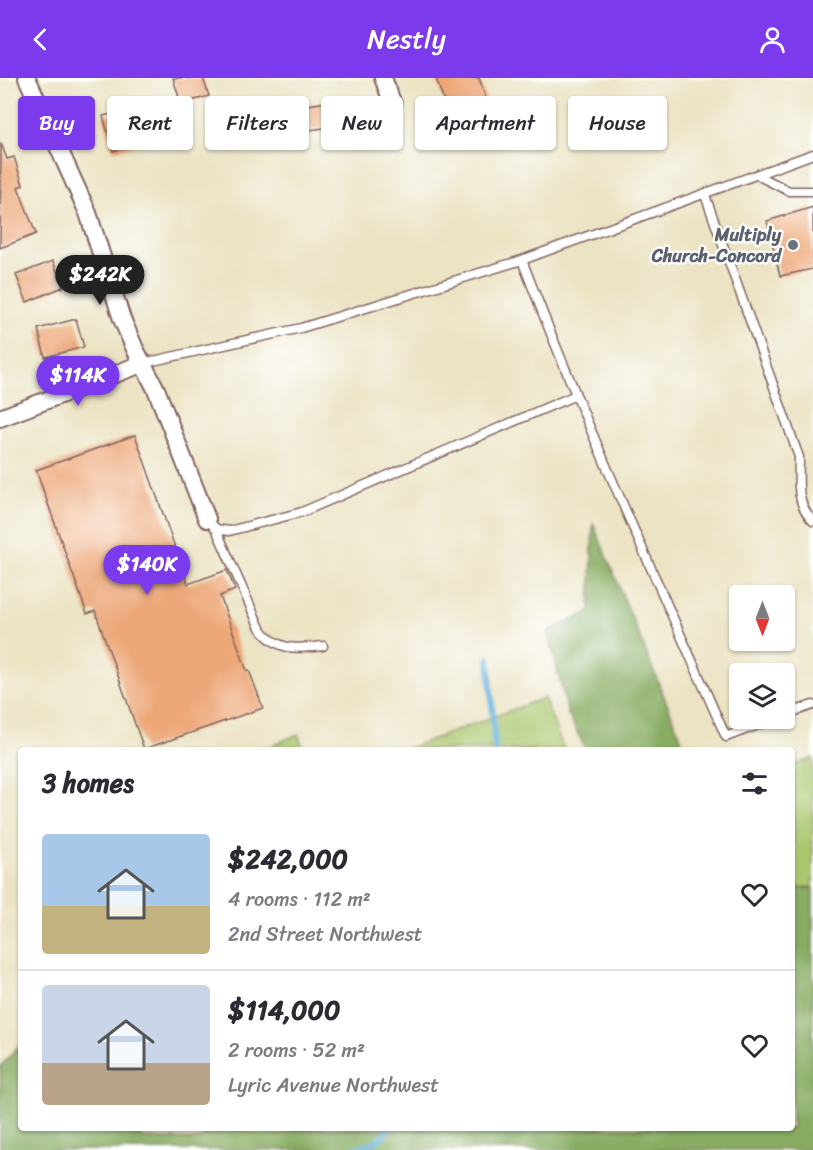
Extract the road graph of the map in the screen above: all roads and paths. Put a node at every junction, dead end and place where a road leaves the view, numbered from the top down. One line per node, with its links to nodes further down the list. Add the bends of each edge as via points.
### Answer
1 (27, 78): 9 (street, via 88,213 122,319)
2 (383, 78): 3 (street)
3 (390, 96)
4 (813, 154): 5 (lane)
5 (757, 175): 6 (lane, via 789,191); 7 (lane)
6 (813, 191)
7 (705, 195): 8 (lane); 12 (lane, via 799,457 800,501)
8 (522, 260): 9 (lane, via 301,328); 10 (lane)
9 (144, 363): 11 (street); 13 (street)
10 (576, 395): 13 (lane, via 302,512 229,531); 17 (lane, via 726,736)
11 (0, 418)
12 (813, 521)
13 (212, 524): 14 (lane, via 267,637 291,649)
14 (323, 646)
15 (813, 705): 16 (lane)
16 (795, 711)
17 (745, 729)

